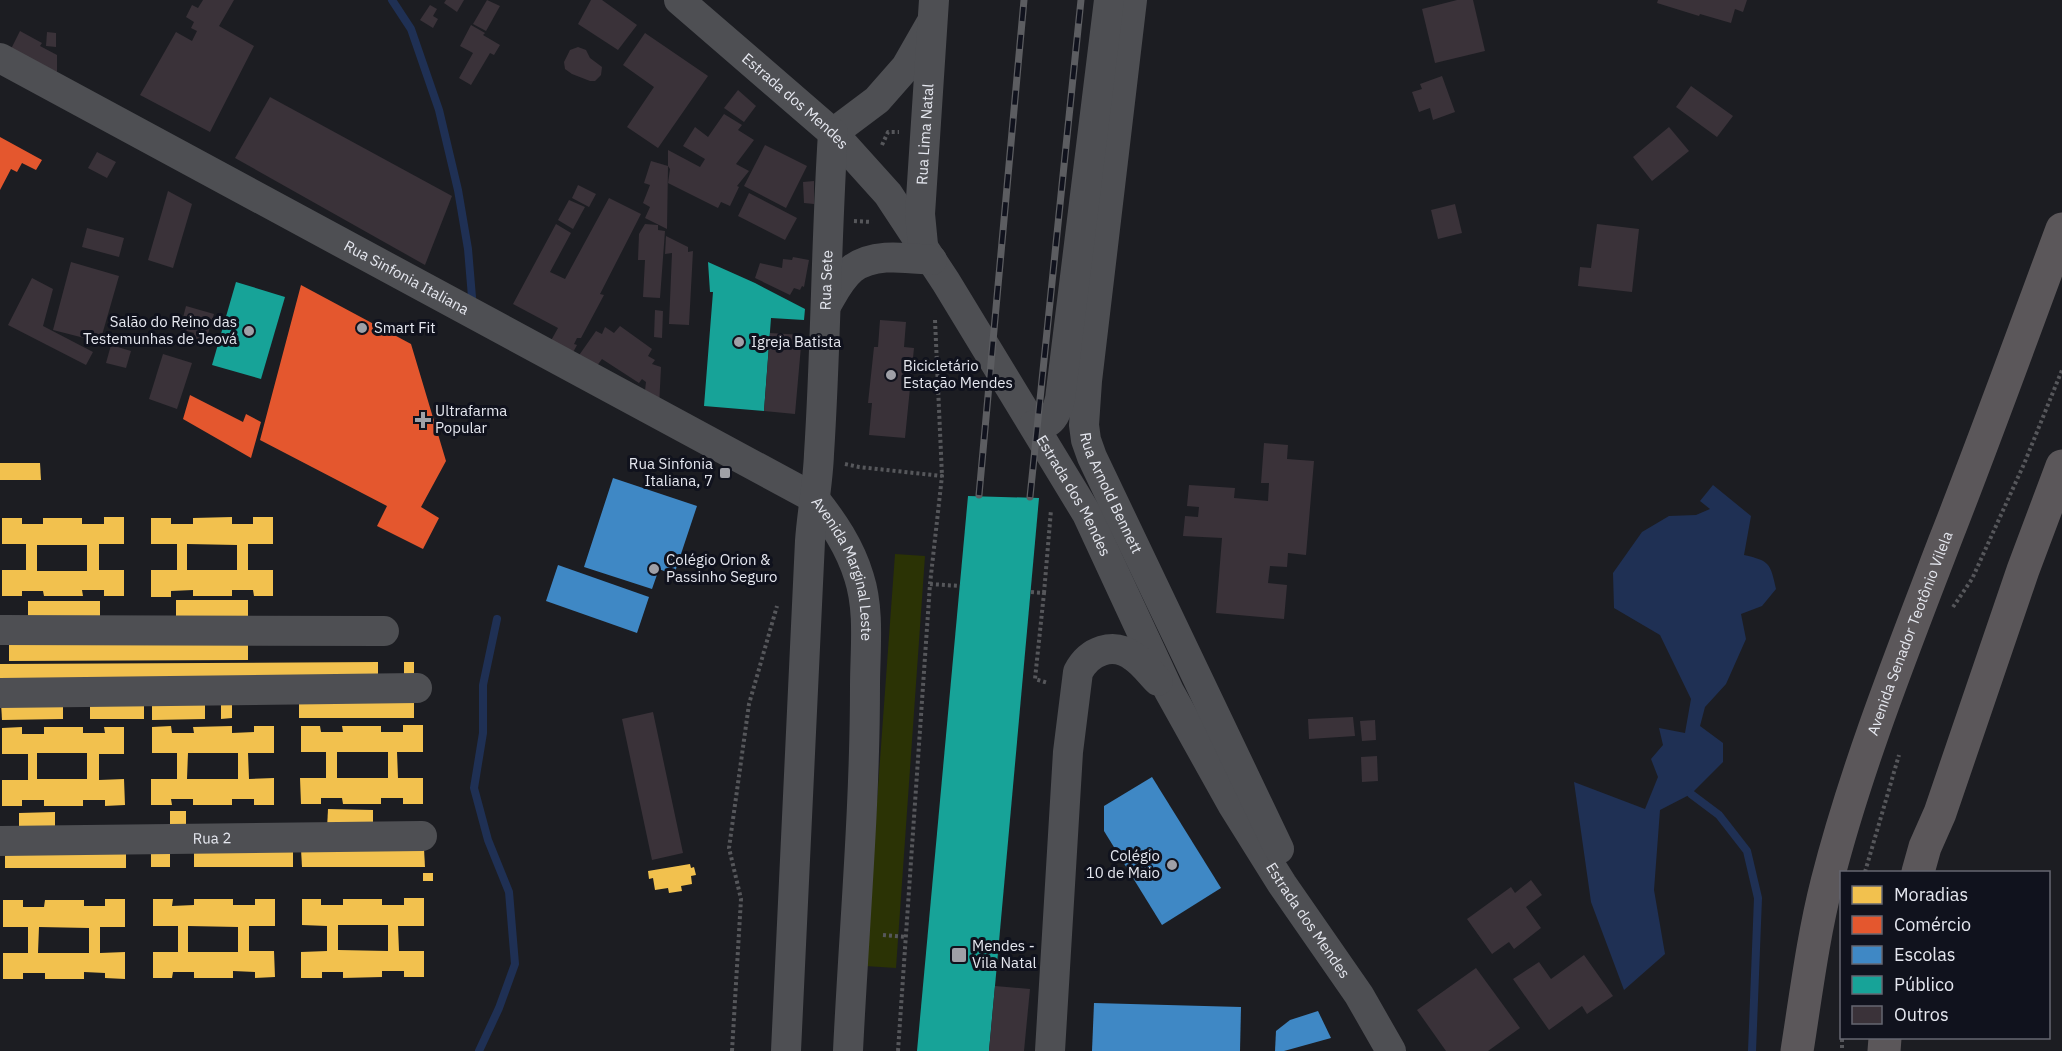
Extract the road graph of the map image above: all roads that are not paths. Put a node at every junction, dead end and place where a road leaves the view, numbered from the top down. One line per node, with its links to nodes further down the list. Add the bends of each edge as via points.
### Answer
1 (679, 0): 6 (street, Estrada dos Mendes)
2 (1109, 0): 10 (street, via 1059,399 1053,418)
3 (1132, 0): 21 (street, Rua Arnold Bennett, via 1087,381 1086,440 1111,500)
4 (933, 10): 6 (street, Rua Lima Natal, via 906,67 878,100); 8 (street, Rua Lima Natal, via 920,214)
5 (0, 58): 12 (street, Rua Sinfonia Italiana)
6 (833, 133): 8 (street, Estrada dos Mendes, via 888,194); 9 (street, Rua Sete)
7 (2062, 229): 26 (main road, Avenida Senador Teotônio Vilela, via 1896,669 1846,816 1813,948)
8 (928, 254): 9 (street, via 862,264 839,283); 10 (street, Estrada dos Mendes)
9 (827, 304): 12 (street, Rua Sete)
10 (1034, 425): 16 (street, Estrada dos Mendes, via 1087,514)
11 (2062, 466): 20 (main road)
12 (814, 498): 22 (street, Avenida Marginal Leste); 23 (street, Avenida Marginal Leste, via 849,551 860,578 865,608 865,727)
13 (0, 630): 14 (street)
14 (384, 631)
15 (417, 688): 17 (street)
16 (1168, 692): 21 (street, Estrada dos Mendes, via 1232,804); 24 (street, via 1133,656 1115,649 1087,658 1077,672)
17 (0, 693)
18 (422, 836): 19 (street, Rua 2)
19 (0, 841)
20 (1919, 871)
21 (1326, 946): 25 (street, Estrada dos Mendes)
22 (786, 1051)
23 (848, 1051)
24 (1050, 1051)
25 (1391, 1051)
26 (1797, 1051)

